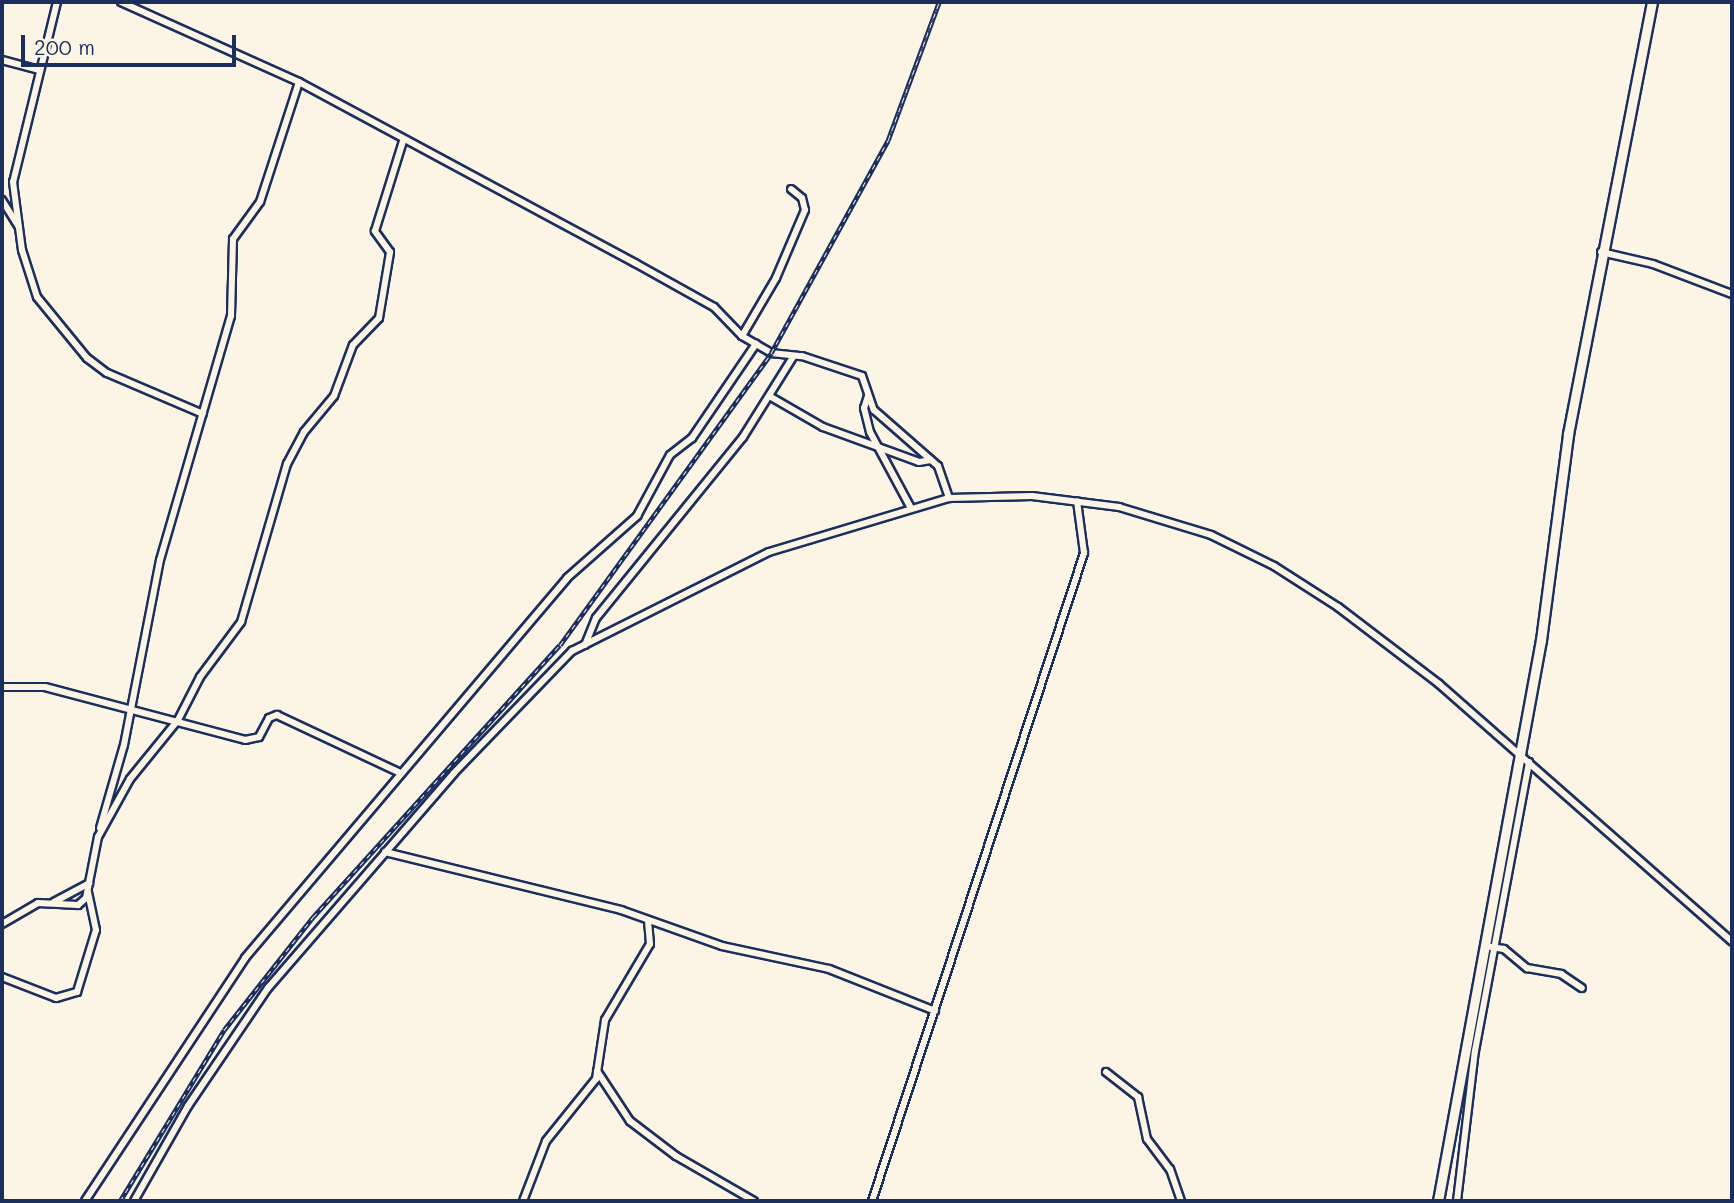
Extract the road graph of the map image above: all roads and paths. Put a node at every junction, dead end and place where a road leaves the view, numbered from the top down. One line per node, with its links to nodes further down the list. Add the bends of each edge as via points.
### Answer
1 (57, 2): 5 (street)
2 (121, 2): 6 (street)
3 (1652, 2): 11 (street)
4 (2, 60): 5 (street)
5 (39, 70): 10 (street, via 13,182)
6 (299, 82): 7 (street); 18 (street, via 260,202 233,239 231,316)
7 (403, 141): 13 (street, via 714,307); 27 (street, via 374,231 390,253 379,318 353,345 334,396 296,446 247,609 200,677)
8 (792, 189): 13 (street, via 802,198 805,210 776,278)
9 (2, 200): 10 (street)
10 (19, 227): 18 (street, via 37,297 87,358 107,373)
11 (1601, 252): 12 (street, via 1653,264); 28 (street)
12 (1732, 295)
13 (742, 336): 14 (street)
14 (755, 344): 15 (street); 30 (street, via 692,438 670,455 637,516 567,578)
15 (793, 357): 16 (street, via 862,376); 17 (street)
16 (868, 396): 19 (street, via 866,419); 20 (street, via 879,415)
17 (771, 397): 19 (street, via 810,422); 24 (street, via 596,618)
18 (202, 414): 26 (street, via 163,549)
19 (878, 445): 20 (street, via 919,462); 23 (street)
20 (931, 460): 21 (street)
21 (950, 498): 22 (street, via 1032,496); 23 (street)
22 (1077, 501): 28 (street, via 1167,519 1274,566 1363,625); 42 (street, via 1084,553)
23 (911, 508): 24 (street, via 769,552)
24 (585, 645): 32 (street, via 550,671)
25 (2, 687): 26 (street, via 45,687)
26 (128, 706): 27 (street); 31 (street, via 124,745)
27 (178, 720): 30 (street, via 250,740 277,715); 31 (street, via 130,779)
28 (1518, 753): 29 (street); 39 (street)
29 (1529, 762): 38 (street); 39 (street)
30 (398, 772): 45 (street, via 245,958)
31 (98, 837): 33 (street)
32 (385, 852): 36 (street, via 621,910); 46 (street, via 268,988 188,1106)
33 (89, 883): 34 (street); 35 (street)
34 (88, 892): 35 (street, via 78,905); 40 (street, via 96,938 78,992 55,998)
35 (53, 902): 37 (street, via 38,903)
36 (648, 923): 42 (street, via 866,980); 43 (street, via 650,944 607,1016)
37 (2, 924)
38 (1732, 941)
39 (1490, 946): 41 (street, via 1524,967 1556,972); 51 (street); 52 (street)
40 (2, 977)
41 (1582, 988)
42 (934, 1011): 49 (street)
43 (597, 1071): 47 (street, via 596,1080 546,1141); 48 (street, via 630,1121 676,1156)
44 (1106, 1072): 50 (street, via 1138,1097 1147,1139 1170,1169)
45 (85, 1201)
46 (134, 1201)
47 (523, 1201)
48 (754, 1201)
49 (872, 1201)
50 (1181, 1201)
51 (1437, 1201)
52 (1457, 1201)

